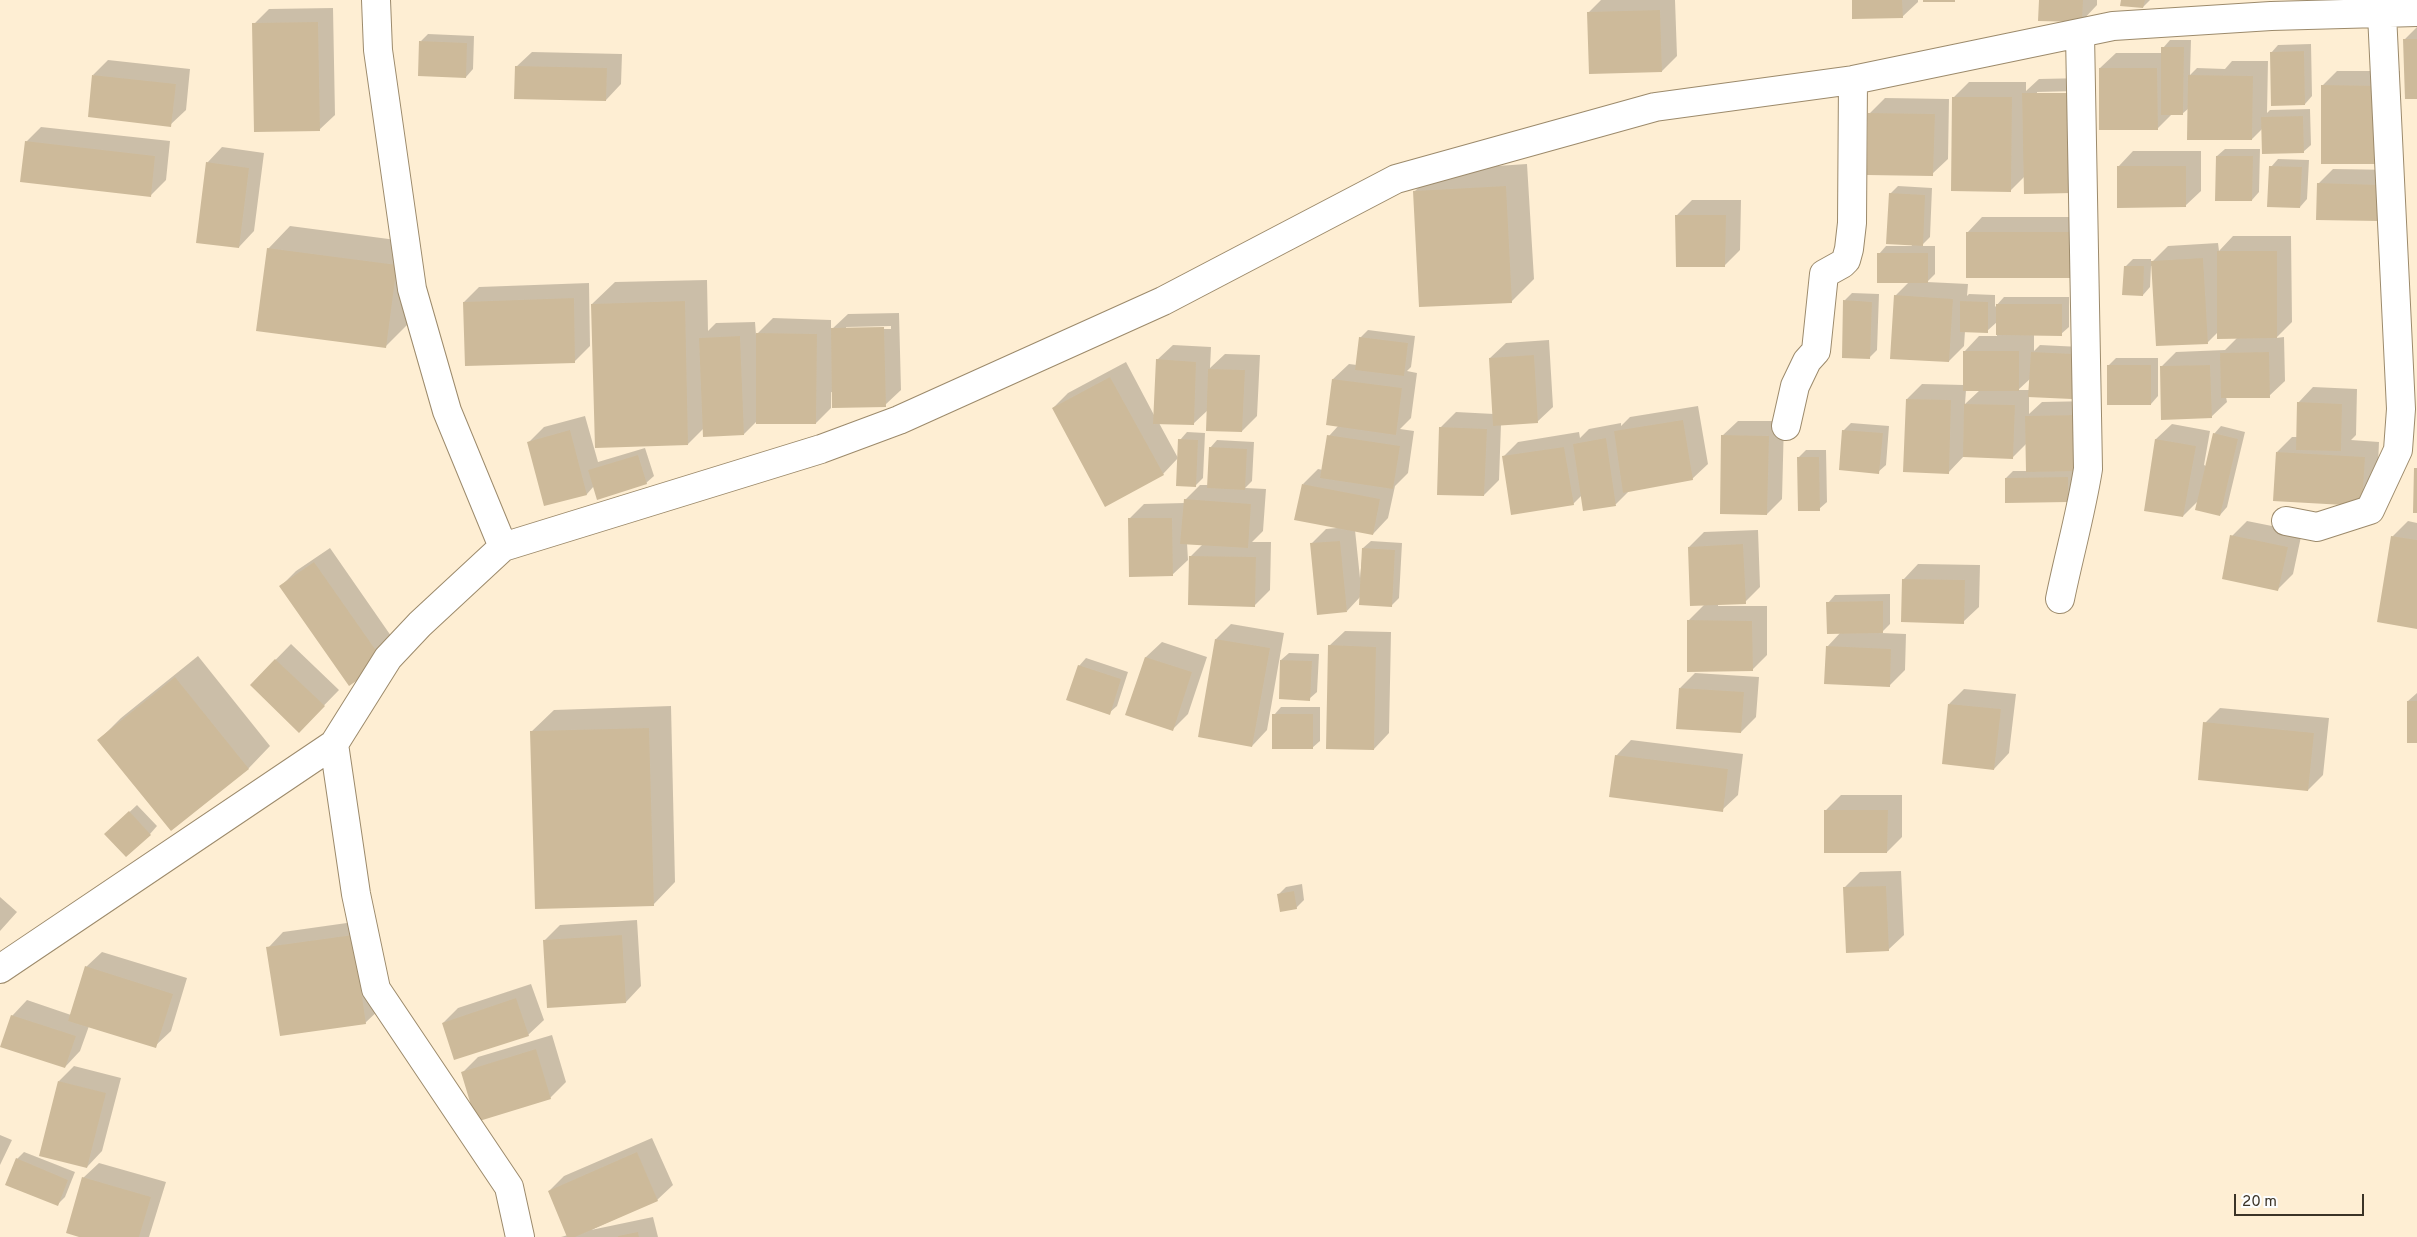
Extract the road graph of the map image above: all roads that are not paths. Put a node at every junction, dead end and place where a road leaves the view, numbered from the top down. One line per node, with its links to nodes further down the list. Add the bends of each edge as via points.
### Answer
1 (376, 0): 10 (street, via 378,50 412,289 448,411)
2 (2204, 11): 4 (street, via 2271,16); 5 (street)
3 (2417, 12): 4 (street)
4 (2382, 14): 7 (street)
5 (2080, 34): 6 (street); 11 (street, via 2088,469)
6 (1853, 80): 8 (street, via 1849,249 1842,264 1824,274 1816,351 1794,386); 10 (street, via 1655,107 1396,179 1163,301 899,420 821,449)
7 (2409, 410): 9 (street, via 2398,450 2370,510 2317,527)
8 (1786, 426)
9 (2286, 521)
10 (503, 547): 12 (street, via 388,658)
11 (2060, 599)
12 (334, 744): 13 (street); 14 (street, via 356,894 376,989 509,1187)
13 (0, 969)
14 (520, 1237)

